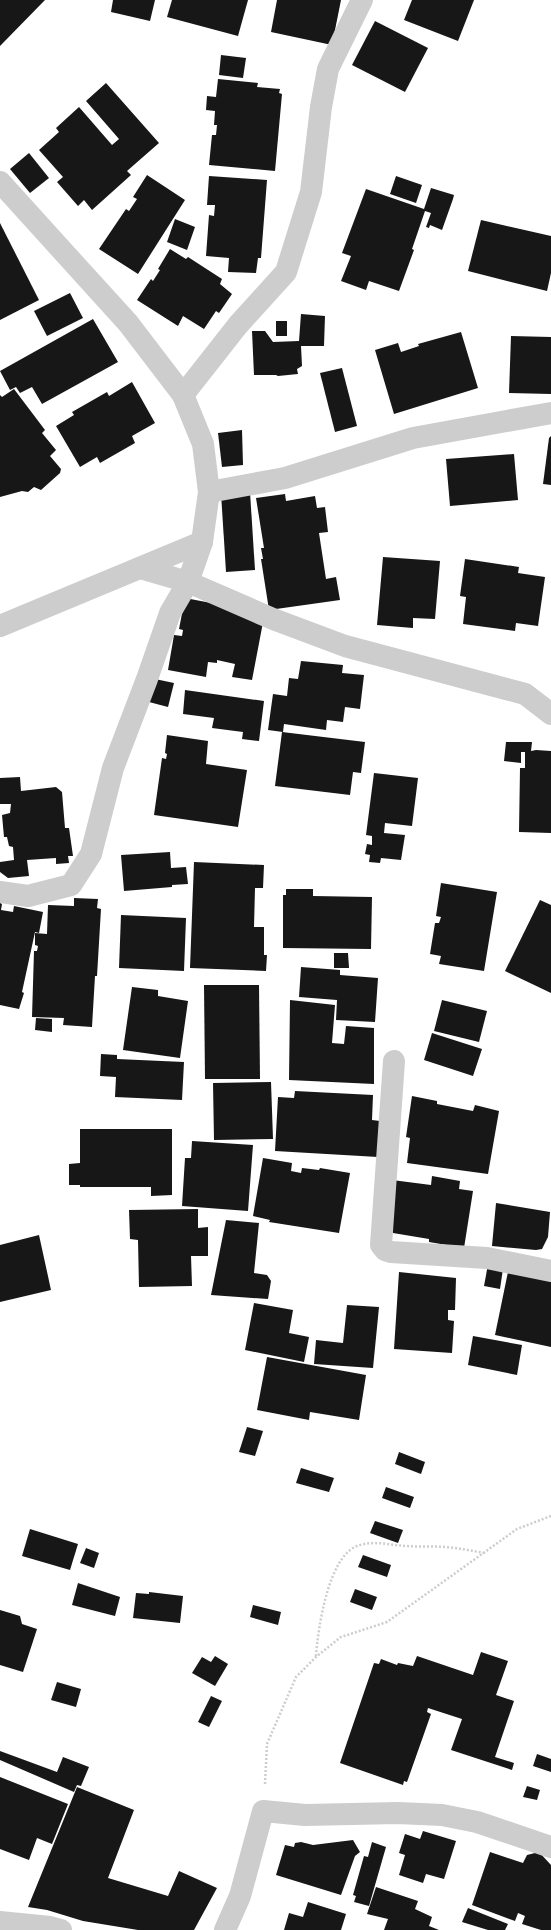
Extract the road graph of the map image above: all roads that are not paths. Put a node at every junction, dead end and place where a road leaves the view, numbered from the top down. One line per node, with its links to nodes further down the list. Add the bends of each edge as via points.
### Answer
1 (362, 0): 3 (street, via 328,69 311,192 286,272 238,326)
2 (0, 182): 3 (street, via 128,322)
3 (183, 395): 5 (street, via 203,444)
4 (551, 413): 5 (street, via 413,438 285,478)
5 (209, 492): 6 (street)
6 (202, 542): 7 (street); 8 (street)
7 (140, 568): 8 (street); 9 (street)
8 (188, 582): 10 (street, via 273,619 345,646 525,694); 11 (street, via 170,613 113,768 92,854 72,885 28,896)
9 (0, 626)
10 (551, 714)
11 (0, 892)
12 (394, 1061): 13 (street, via 381,1245 384,1250 487,1258)
13 (551, 1271)
14 (551, 1847): 17 (street, via 477,1822 442,1815 305,1815 263,1811 240,1896)
15 (0, 1922): 16 (street)
16 (61, 1930)
17 (225, 1930)

